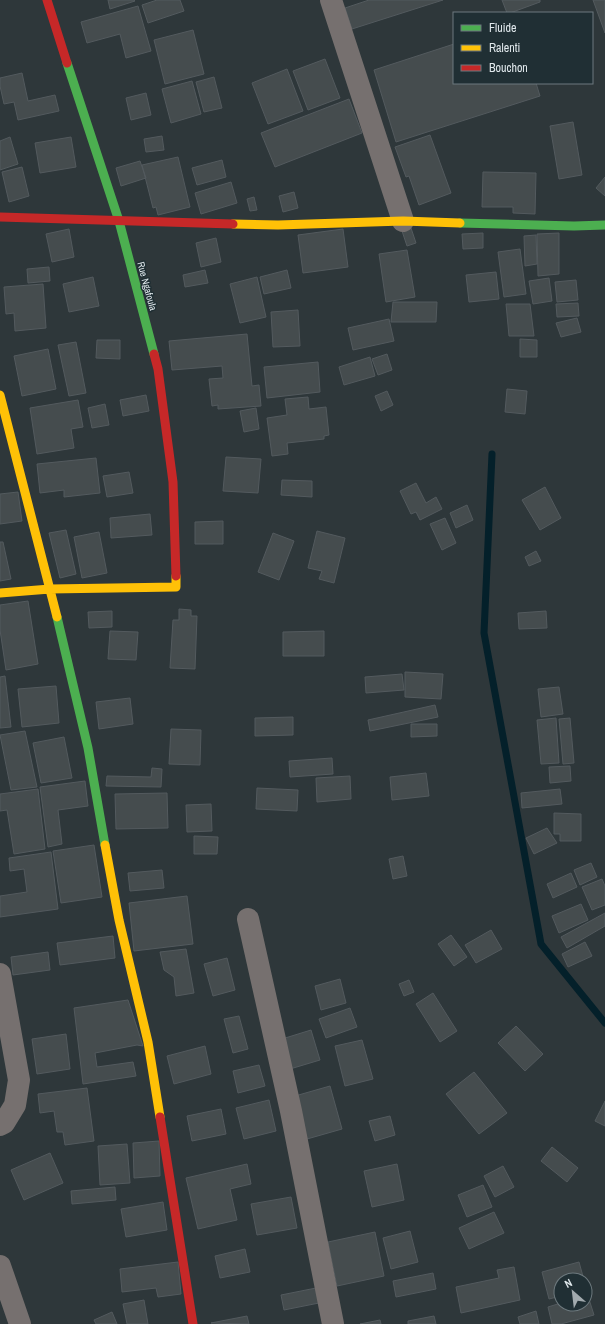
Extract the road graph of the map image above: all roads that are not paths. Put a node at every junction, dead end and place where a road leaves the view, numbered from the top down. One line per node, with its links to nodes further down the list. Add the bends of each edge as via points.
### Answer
1 (47, 0): 4 (street, Rue Ngafoula)
2 (331, 0): 5 (street)
3 (0, 217): 4 (street)
4 (119, 221): 5 (street, via 278,225); 8 (street, Rue Ngafoula, via 158,369 173,482 176,587)
5 (403, 221): 6 (street)
6 (605, 225)
7 (0, 395): 8 (street)
8 (50, 589): 9 (street); 15 (street, via 88,748 119,920 148,1042)
9 (0, 593)
10 (248, 919): 16 (street, via 291,1111)
11 (0, 974): 12 (street, via 19,1080 15,1105 4,1123)
12 (0, 1124)
13 (0, 1266): 14 (street)
14 (20, 1324)
15 (193, 1324)
16 (333, 1324)

